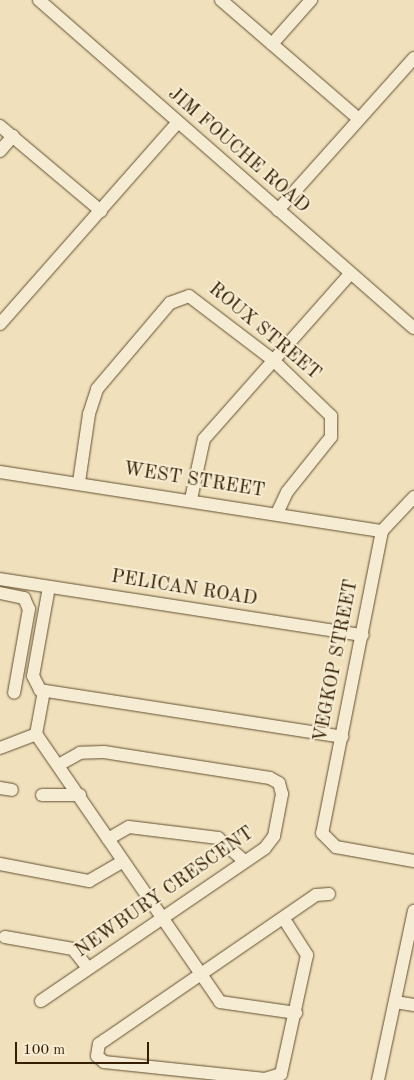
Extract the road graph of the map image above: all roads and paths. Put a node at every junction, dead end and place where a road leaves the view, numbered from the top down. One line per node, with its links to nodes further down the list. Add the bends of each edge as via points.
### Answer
1 (39, 0): 7 (street, JIM FOUCHE ROAD)
2 (221, 0): 4 (street)
3 (311, 0): 4 (street)
4 (272, 44): 6 (street)
5 (414, 58): 6 (street)
6 (359, 119): 11 (street)
7 (178, 122): 11 (street, JIM FOUCHE ROAD); 12 (street)
8 (0, 126): 9 (street)
9 (13, 136): 10 (street); 12 (street)
10 (0, 151)
11 (278, 210): 13 (street, JIM FOUCHE ROAD)
12 (101, 211): 14 (street)
13 (350, 274): 15 (street, JIM FOUCHE ROAD); 16 (street)
14 (0, 324)
15 (414, 328)
16 (273, 360): 18 (street, ROUX STREET, via 196,298 176,298 94,395); 20 (street, via 204,439); 21 (street, ROUX STREET, via 324,408 334,424 331,437 288,492)
17 (0, 472): 18 (street, WEST STREET)
18 (79, 482): 20 (street, WEST STREET)
19 (414, 497): 22 (street)
20 (191, 499): 21 (street, WEST STREET)
21 (277, 513): 22 (street, WEST STREET)
22 (382, 530): 26 (street, VEGKOP STREET)
23 (0, 579): 24 (street, PELICAN ROAD)
24 (49, 587): 26 (street, PELICAN ROAD); 27 (street, via 33,676)
25 (0, 593): 28 (street, via 24,598 29,609)
26 (363, 635): 30 (street, VEGKOP STREET)
27 (44, 691): 29 (street); 30 (street)
28 (14, 693)
29 (36, 734): 31 (street); 32 (street)
30 (342, 737): 38 (street, VEGKOP STREET, via 322,833 328,843)
31 (0, 748)
32 (60, 764): 34 (street); 37 (street, NEWBURY CRESCENT, via 80,753 104,752 274,780 282,794 273,840)
33 (42, 795): 34 (street)
34 (80, 795): 35 (street)
35 (108, 838): 36 (street); 37 (street, via 129,827 218,838)
36 (123, 861): 39 (street, via 89,881); 42 (street)
37 (244, 861): 42 (street, NEWBURY CRESCENT)
38 (414, 862)
39 (0, 864)
40 (329, 894): 43 (street, via 316,895)
41 (414, 911): 48 (street)
42 (163, 918): 45 (street, NEWBURY CRESCENT); 46 (street)
43 (284, 919): 46 (street); 50 (street, via 307,955)
44 (5, 937): 45 (street, via 73,949)
45 (88, 968): 47 (street, NEWBURY CRESCENT)
46 (201, 974): 50 (street, via 226,1005); 50 (street, via 99,1044 101,1060 272,1079 285,1067)
47 (41, 1001)
48 (395, 1002): 49 (street); 51 (street)
49 (414, 1005)
50 (296, 1013)
51 (378, 1080)

